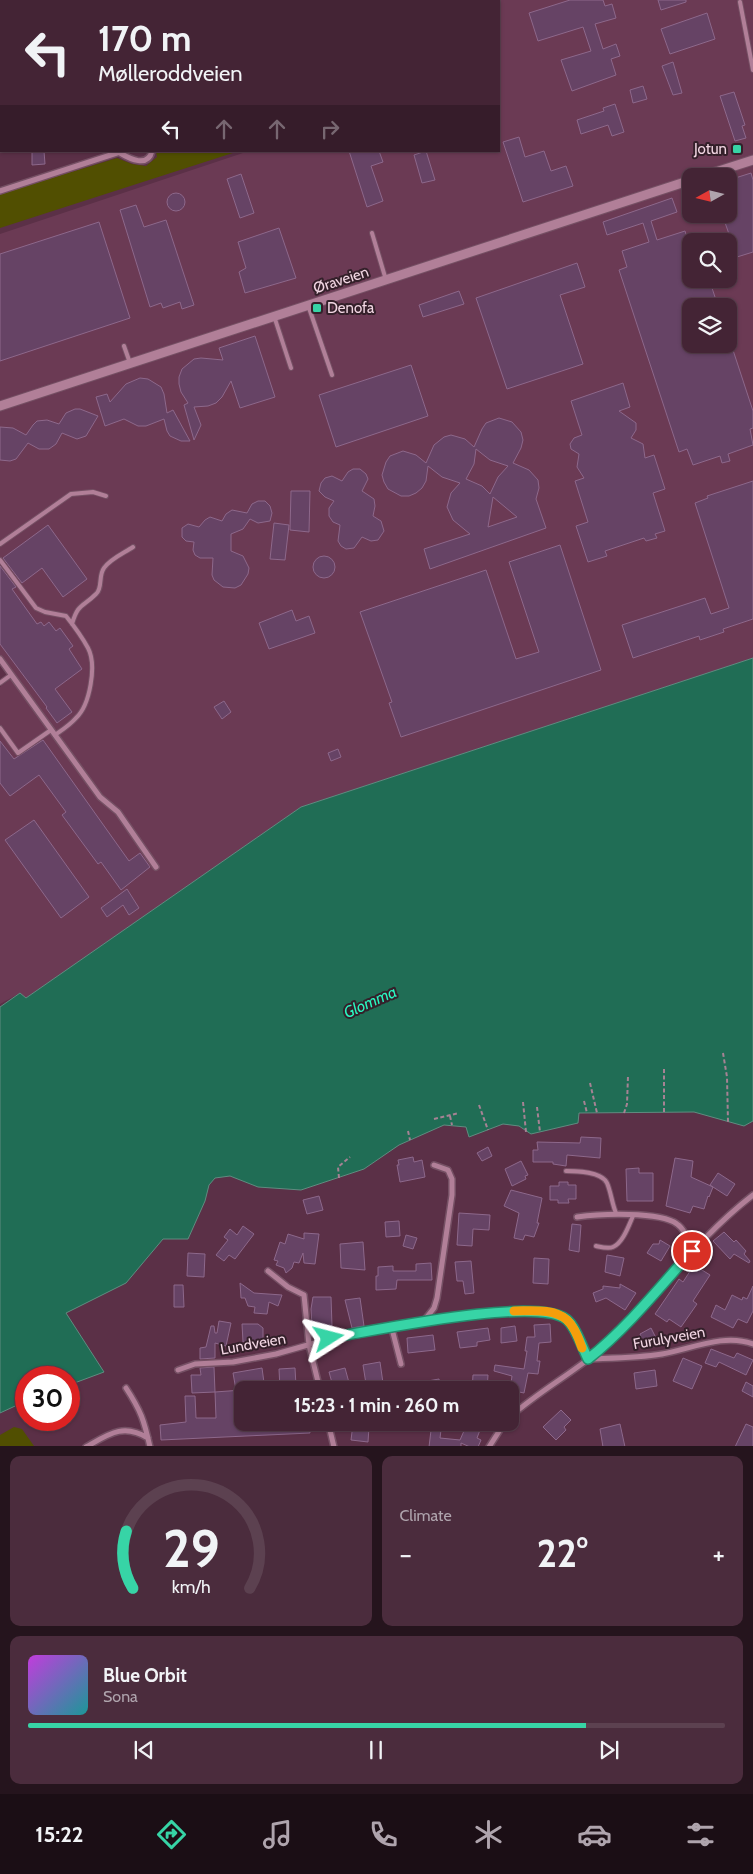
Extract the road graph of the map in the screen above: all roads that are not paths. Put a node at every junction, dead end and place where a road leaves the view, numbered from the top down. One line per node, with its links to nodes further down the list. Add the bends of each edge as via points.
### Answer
1 (740, 2): 2 (lane)
2 (753, 70)
3 (122, 152): 4 (street, via 138,161 146,160); 8 (street)
4 (152, 152)
5 (753, 160): 6 (street)
6 (728, 168)
7 (682, 183): 10 (street, Øraveien)
8 (0, 191)
9 (372, 233): 10 (lane)
10 (386, 280): 11 (street, Øraveien)
11 (308, 305): 12 (street, Øraveien); 16 (lane)
12 (274, 316): 14 (street, Øraveien); 15 (lane)
13 (124, 346): 14 (lane)
14 (130, 363): 17 (street, Øraveien)
15 (291, 368)
16 (332, 375)
17 (0, 406)
18 (106, 496): 19 (lane, via 93,492 71,494)
19 (0, 544)
20 (132, 547): 22 (lane, via 104,567 100,590 80,605)
21 (0, 560): 22 (lane, via 36,608 66,616)
22 (72, 624): 28 (lane, via 92,657 92,678 78,717)
23 (0, 659): 24 (street)
24 (11, 675): 25 (lane); 27 (street)
25 (0, 683)
26 (0, 728): 27 (lane, via 18,753)
27 (51, 730): 28 (street)
28 (55, 735): 29 (street, via 100,797 118,812)
29 (156, 866)
30 (434, 1165): 39 (street, via 448,1170 452,1179 452,1195 437,1298 434,1308)
31 (566, 1171): 33 (lane, via 604,1179)
32 (753, 1195): 37 (street)
33 (616, 1213): 34 (street); 35 (street)
34 (634, 1216): 36 (lane, via 616,1245 608,1248); 37 (street, via 676,1223 684,1230)
35 (577, 1217)
36 (596, 1246)
37 (692, 1251): 43 (street, via 619,1331)
38 (268, 1271): 42 (street, via 304,1295)
39 (422, 1323): 40 (street, Lundveien); 43 (street, Lundveien, via 499,1312 543,1311 557,1314 568,1320)
40 (392, 1328): 42 (street, Lundveien, via 329,1338); 44 (street)
41 (753, 1344): 43 (street, Furulyveien, via 729,1340 662,1354)
42 (309, 1345): 45 (street, Lundveien, via 233,1362 195,1364); 46 (street)
43 (588, 1359): 48 (street)
44 (400, 1364)
45 (178, 1370)
46 (318, 1381)
47 (126, 1388): 51 (street, via 139,1408)
48 (519, 1409)
49 (330, 1431): 54 (street)
50 (499, 1431): 55 (street)
51 (148, 1438): 52 (street, via 139,1432 121,1430); 53 (street)
52 (86, 1446)
53 (150, 1446)
54 (334, 1446)
55 (489, 1446)

